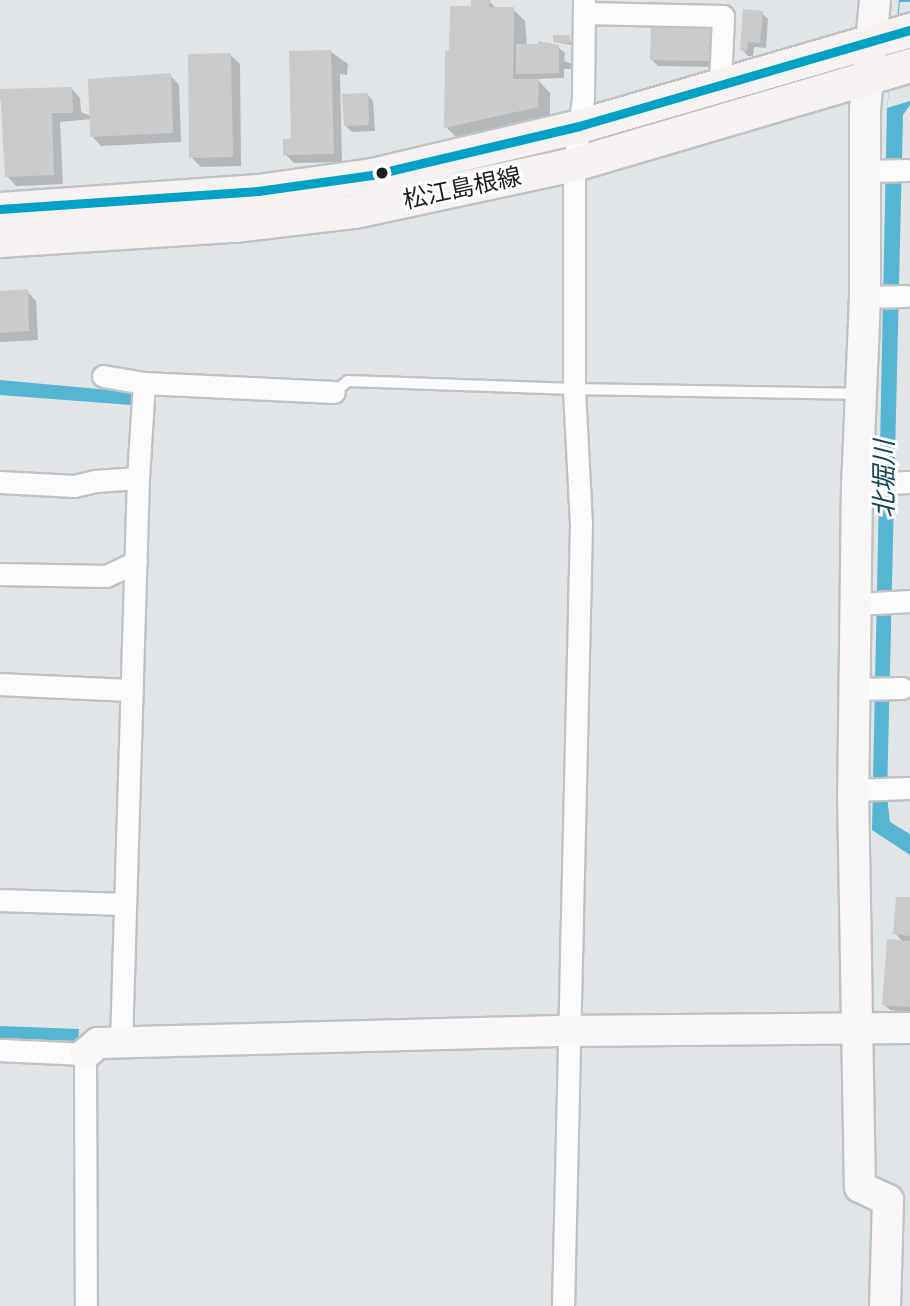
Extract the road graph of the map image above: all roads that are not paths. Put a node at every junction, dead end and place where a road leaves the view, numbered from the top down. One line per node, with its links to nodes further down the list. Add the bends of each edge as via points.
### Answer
1 (875, 0): 3 (street)
2 (584, 7): 5 (street, via 723,16); 6 (street)
3 (890, 36): 4 (street); 5 (main road, 松江島根線)
4 (889, 72): 7 (main road, 松江島根線); 9 (street, via 865,110)
5 (720, 85): 6 (main road, 松江島根線)
6 (579, 126): 7 (street); 10 (main road, 松江島根線, via 346,179 258,191)
7 (574, 164): 11 (main road, 松江島根線, via 354,211 234,225); 16 (street)
8 (907, 170): 9 (street)
9 (874, 171): 12 (street)
10 (0, 209)
11 (0, 240)
12 (872, 296): 13 (street); 18 (street)
13 (906, 296)
14 (103, 376): 15 (street)
15 (144, 383): 17 (street); 19 (street)
16 (575, 389): 17 (lane, via 348,382); 18 (lane); 36 (street, via 582,524)
17 (334, 392)
18 (863, 394): 22 (street)
19 (138, 478): 20 (street, via 74,486); 23 (street)
20 (0, 482)
21 (903, 482): 22 (street)
22 (865, 484): 25 (street)
23 (136, 562): 24 (street, via 106,576); 29 (street)
24 (0, 574)
25 (884, 602): 27 (street)
26 (0, 684): 29 (street)
27 (865, 688): 28 (street); 31 (street)
28 (902, 688)
29 (131, 690): 33 (street)
30 (903, 787): 31 (street)
31 (861, 789): 34 (street)
32 (0, 900): 33 (street)
33 (124, 904): 37 (street)
34 (858, 1027): 35 (street); 36 (street); 42 (street, via 860,1187 888,1200)
35 (910, 1028)
36 (568, 1031): 37 (street); 41 (street)
37 (121, 1043): 39 (street, via 98,1043)
38 (0, 1050): 39 (street)
39 (85, 1054): 40 (street)
40 (86, 1306)
41 (563, 1306)
42 (886, 1306)

